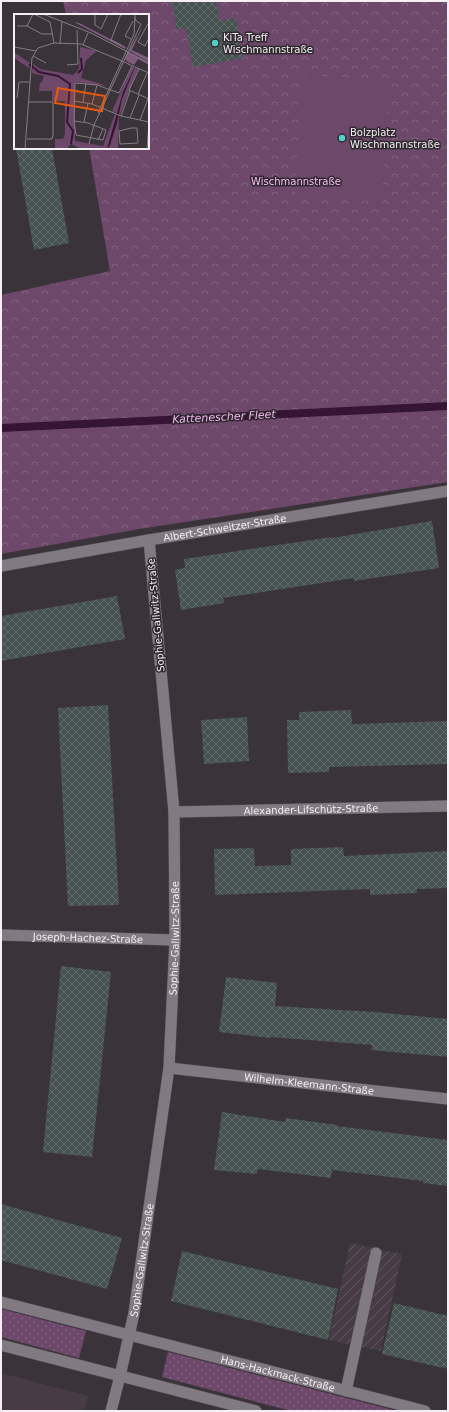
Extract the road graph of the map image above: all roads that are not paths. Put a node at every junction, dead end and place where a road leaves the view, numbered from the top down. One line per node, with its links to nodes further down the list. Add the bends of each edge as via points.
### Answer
1 (448, 492): 2 (street, Albert-Schweitzer-Straße)
2 (149, 540): 3 (street, Albert-Schweitzer-Straße); 5 (street, Sophie-Gallwitz-Straße)
3 (1, 566)
4 (448, 806): 5 (street, Alexander-Lifschütz-Straße)
5 (174, 812): 7 (street, Sophie-Gallwitz-Straße)
6 (1, 935): 7 (street, Joseph-Hachez-Straße)
7 (175, 940): 8 (street, Sophie-Gallwitz-Straße)
8 (169, 1068): 9 (street, Wilhelm-Kleemann-Straße); 12 (street, Sophie-Gallwitz-Straße)
9 (448, 1099)
10 (376, 1253): 15 (street)
11 (1, 1302): 12 (street, Hans-Hackmack-Straße)
12 (130, 1335): 14 (street); 15 (street, Hans-Hackmack-Straße)
13 (1, 1345): 14 (street)
14 (120, 1376): 16 (street); 17 (street)
15 (346, 1391): 18 (street, Hans-Hackmack-Straße)
16 (111, 1411)
17 (256, 1411)
18 (426, 1411)

